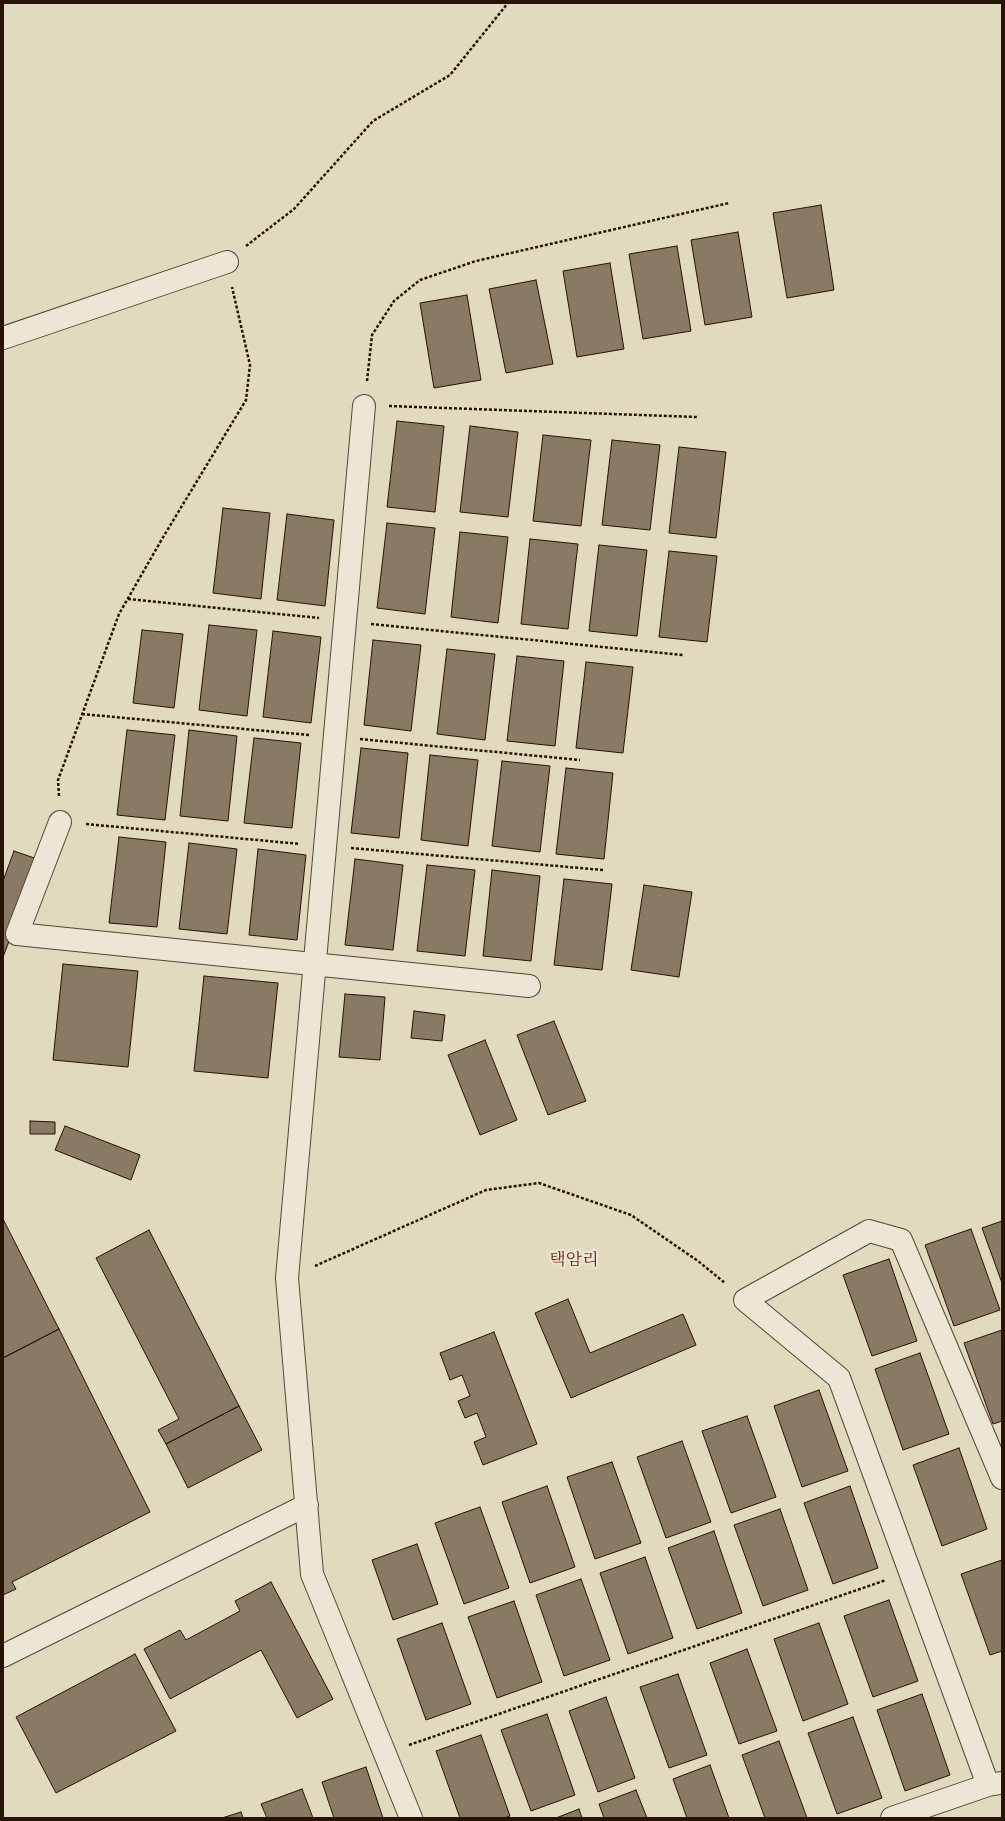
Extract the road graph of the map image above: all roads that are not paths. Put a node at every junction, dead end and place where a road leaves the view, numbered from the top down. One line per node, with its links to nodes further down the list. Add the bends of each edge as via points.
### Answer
1 (227, 262): 2 (street)
2 (3, 338)
3 (364, 406): 5 (street)
4 (60, 822): 5 (street, via 17,934)
5 (316, 965): 6 (street); 8 (street, via 287,1278)
6 (528, 986)
7 (1002, 1478): 10 (street, via 901,1240 869,1231 746,1300 839,1378 909,1572)
8 (307, 1505): 9 (street); 11 (street, via 312,1574)
9 (3, 1656)
10 (995, 1784): 12 (street)
11 (411, 1818)
12 (892, 1818)

